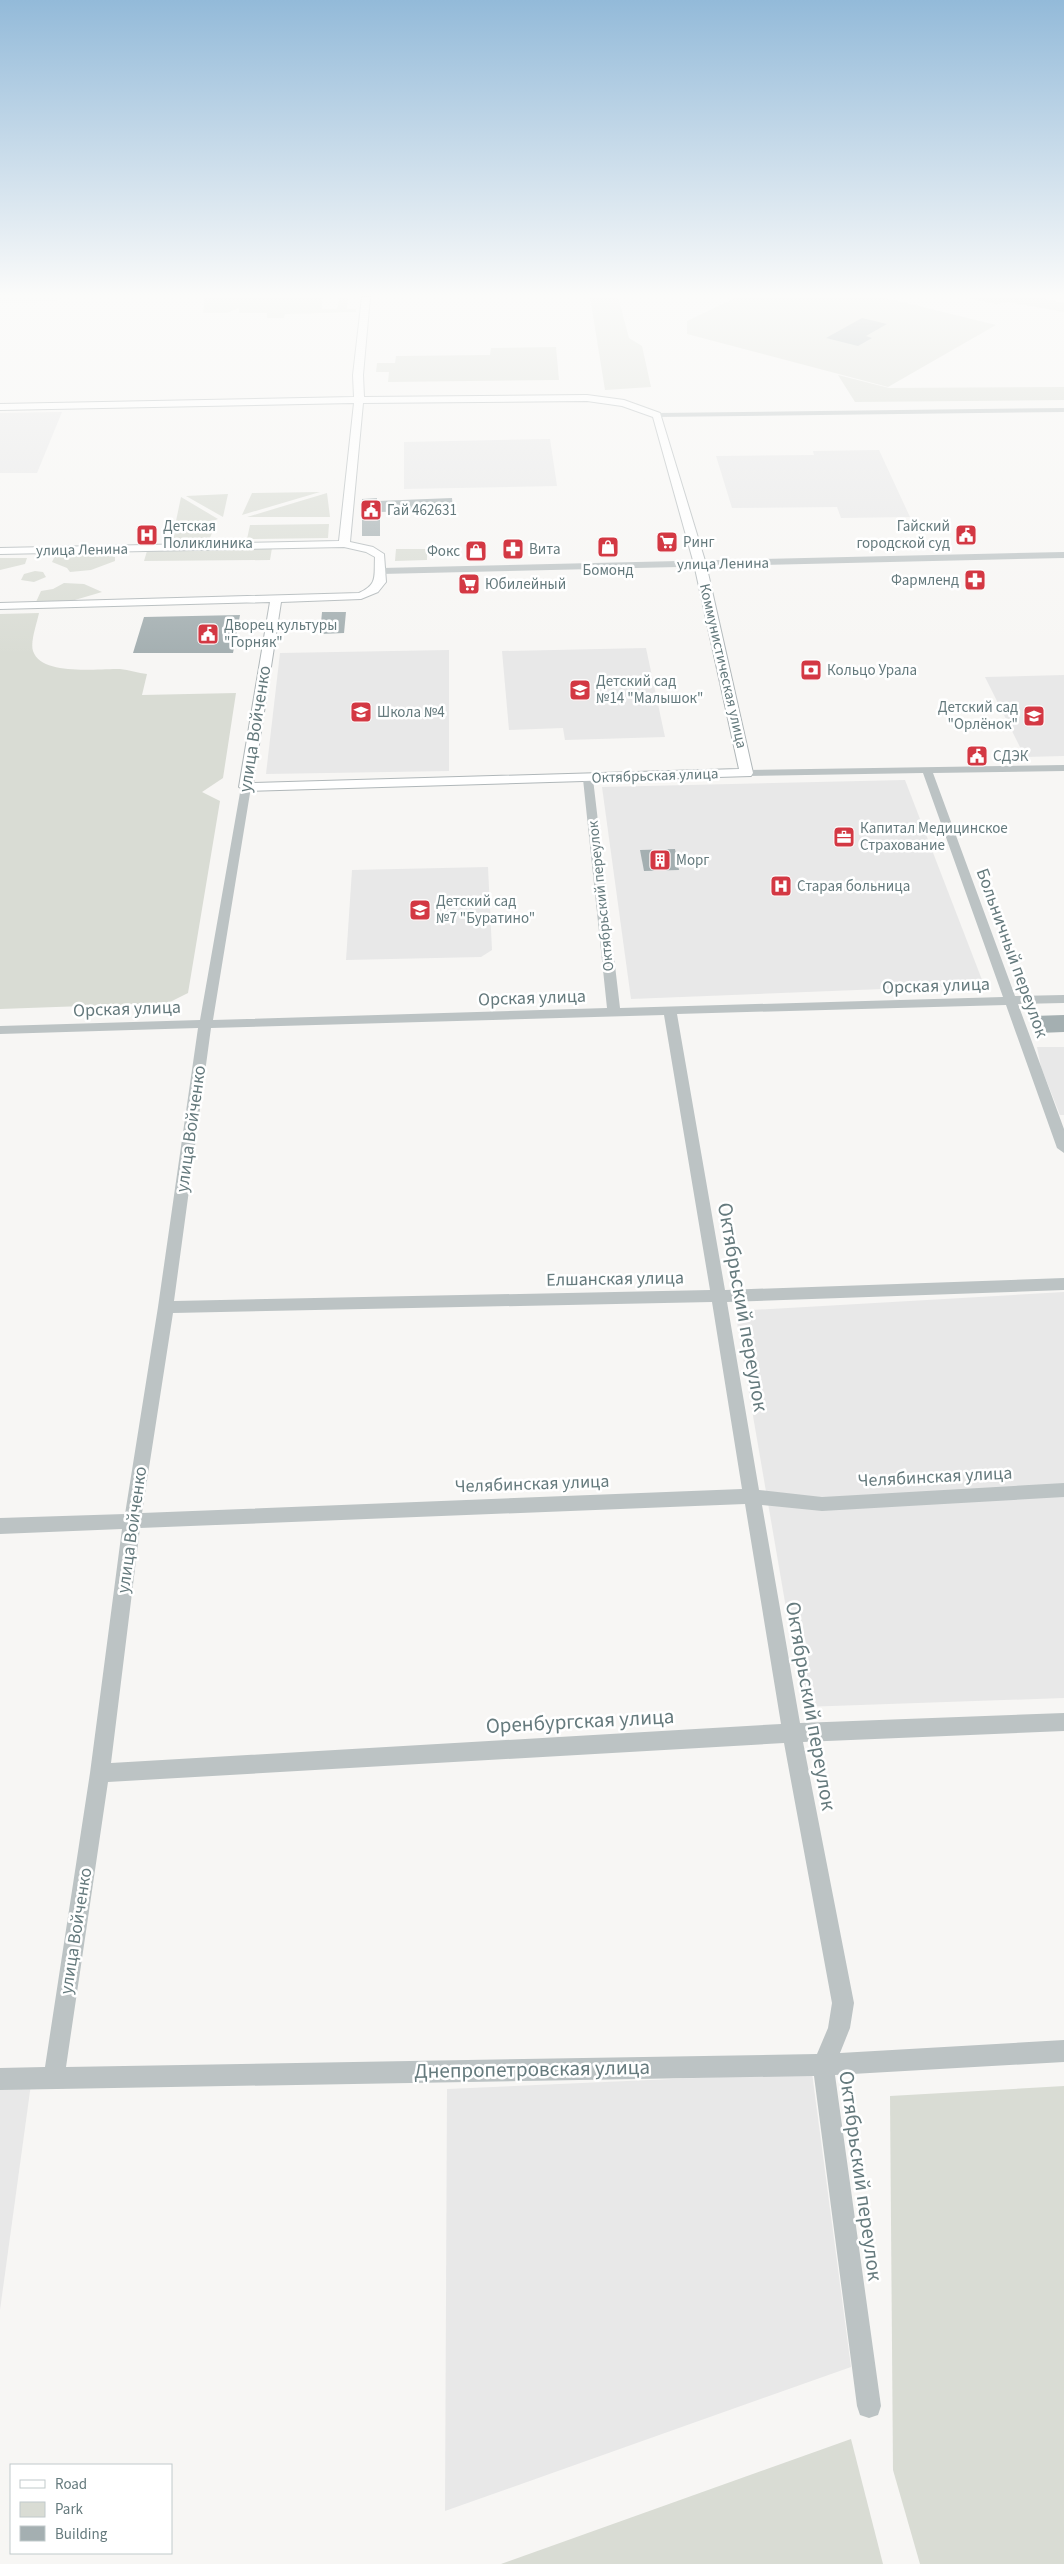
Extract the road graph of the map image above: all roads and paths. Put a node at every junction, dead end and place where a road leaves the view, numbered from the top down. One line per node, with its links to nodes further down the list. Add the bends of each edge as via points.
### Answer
1 (657, 416): 6 (main road, Коммунистическая улица)
2 (356, 417): 3 (main road)
3 (344, 544): 4 (main road, улица Ленина); 7 (main road, via 376,552 380,556)
4 (0, 551)
5 (1064, 556): 6 (street, улица Ленина)
6 (700, 564): 7 (street, улица Ленина); 12 (main road, Коммунистическая улица)
7 (381, 571): 8 (main road, via 377,587 361,596)
8 (276, 600): 9 (main road); 14 (main road, улица Войченко)
9 (0, 606)
10 (1064, 768): 11 (street, Октябрьская улица)
11 (927, 771): 12 (street, Октябрьская улица); 16 (street, Больничный переулок)
12 (746, 773): 13 (main road, Октябрьская улица)
13 (588, 779): 14 (main road, Октябрьская улица); 18 (street, Октябрьский переулок)
14 (246, 787): 19 (street, улица Войченко)
15 (1064, 999): 16 (street, Орская улица)
16 (1012, 1001): 17 (street, Орская улица); 21 (street, Больничный переулок)
17 (670, 1011): 18 (street, Орская улица); 24 (street, Октябрьский переулок)
18 (614, 1013): 19 (street, Орская улица)
19 (206, 1024): 20 (street, Орская улица); 25 (street, улица Войченко)
20 (0, 1030)
21 (1058, 1119): 22 (street, Больничный переулок)
22 (1064, 1148)
23 (1064, 1284): 24 (street, Елшанская улица)
24 (717, 1296): 25 (street, Елшанская улица); 27 (street, Октябрьский переулок)
25 (166, 1307): 28 (street, улица Войченко)
26 (1064, 1490): 27 (street, Челябинская улица, via 822,1504)
27 (752, 1496): 28 (street, Челябинская улица); 31 (street, Октябрьский переулок)
28 (132, 1520): 29 (street, Челябинская улица); 32 (street, улица Войченко)
29 (0, 1526)
30 (1064, 1722): 31 (street, Оренбургская улица)
31 (792, 1733): 32 (street, Оренбургская улица); 34 (street, Октябрьский переулок, via 843,2004 837,2042)
32 (100, 1773): 35 (street, улица Войченко)
33 (1064, 2050): 34 (street, Днепропетровская улица)
34 (823, 2065): 35 (street, Днепропетровская улица); 37 (street, Октябрьский переулок)
35 (54, 2077): 36 (street, Днепропетровская улица)
36 (0, 2080)
37 (869, 2406)

